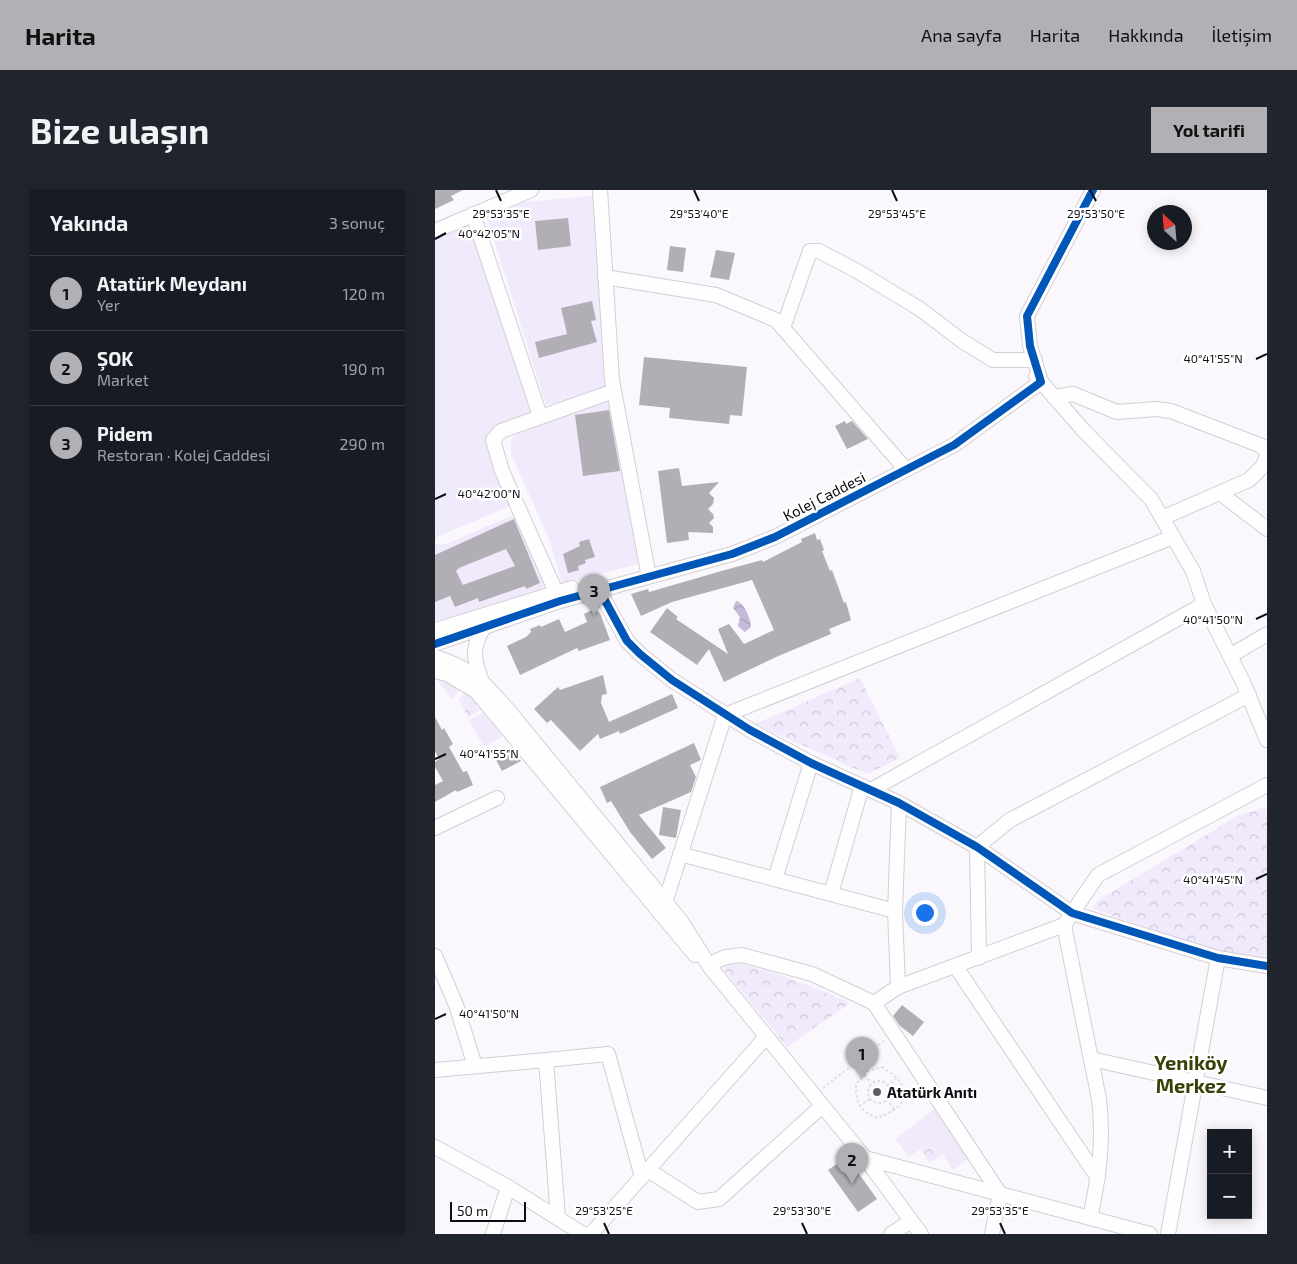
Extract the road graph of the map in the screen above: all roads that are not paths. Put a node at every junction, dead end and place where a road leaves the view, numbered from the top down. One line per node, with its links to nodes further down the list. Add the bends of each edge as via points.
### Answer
1 (531, 190): 5 (street)
2 (600, 190): 7 (street)
3 (1087, 190): 9 (street, via 1020,321 1023,349)
4 (1093, 190): 9 (street, via 1027,316)
5 (473, 214): 6 (street); 13 (street)
6 (435, 231)
7 (605, 278): 8 (street, via 716,295 776,320); 11 (street)
8 (783, 328): 9 (street, via 810,251 819,251 920,309 961,341 993,360); 16 (street)
9 (1031, 360): 10 (street)
10 (1039, 380): 12 (street); 16 (street, Kolej Caddesi, via 947,440); 22 (street, Kolej Caddesi, via 954,444 775,537 732,554)
11 (614, 391): 13 (street); 21 (street)
12 (1054, 397): 14 (street, via 1073,394 1117,412 1171,411 1262,446); 18 (street, via 1151,500)
13 (540, 416): 23 (street, via 501,431 493,440 502,471)
14 (1267, 452)
15 (1267, 456): 17 (street, via 1263,466 1249,480)
16 (901, 464): 21 (street, Kolej Caddesi, via 773,532 732,550)
17 (1220, 493): 18 (street); 19 (street)
18 (1162, 518): 20 (street)
19 (1267, 529)
20 (1173, 537): 24 (street, via 1193,571); 34 (street)
21 (649, 572): 22 (street, Kolej Caddesi)
22 (597, 586): 23 (street); 25 (street); 34 (street, via 627,641 640,654 672,680)
23 (556, 592): 26 (street)
24 (1204, 604): 29 (street); 38 (street)
25 (484, 627): 28 (street); 32 (street, via 475,650)
26 (435, 630)
27 (1267, 634): 29 (street)
28 (435, 644)
29 (1229, 656): 33 (street)
30 (435, 658): 32 (street, via 456,664)
31 (435, 671): 49 (street, via 447,674 476,691)
32 (481, 679): 46 (street)
33 (1249, 695): 35 (street); 42 (street, via 1010,820)
34 (725, 714): 36 (street); 43 (street)
35 (1267, 740)
36 (811, 763): 38 (street); 44 (street)
37 (1267, 785): 48 (street, via 1098,875)
38 (867, 788): 40 (street); 45 (street)
39 (497, 798): 41 (street)
40 (899, 803): 42 (street); 47 (street)
41 (435, 828)
42 (977, 847): 48 (street); 52 (street)
43 (680, 854): 44 (street); 46 (street)
44 (775, 879): 45 (street)
45 (831, 894): 47 (street)
46 (665, 901): 49 (street); 55 (street)
47 (895, 911): 57 (street)
48 (1072, 913): 50 (street); 53 (street)
49 (661, 915): 55 (street)
50 (1064, 925): 52 (street); 61 (street)
51 (435, 956): 62 (street, via 457,1005)
52 (979, 958): 56 (street)
53 (1218, 958): 54 (street); 64 (street)
54 (1267, 966)
55 (709, 967): 58 (street, via 726,957 743,955 812,974); 59 (street)
56 (956, 967): 57 (street); 70 (street)
57 (898, 987): 58 (street)
58 (874, 1003): 72 (street)
59 (766, 1037): 66 (street); 69 (street)
60 (546, 1060): 62 (street); 69 (street, via 608,1054); 73 (street)
61 (1091, 1060): 64 (street); 70 (street, via 1102,1125)
62 (475, 1066): 63 (street)
63 (435, 1070)
64 (1194, 1082): 65 (street); 83 (street)
65 (1267, 1098)
66 (818, 1101): 68 (street); 69 (street, via 719,1199 698,1202)
67 (435, 1147): 71 (street)
68 (865, 1158): 72 (street); 75 (street)
69 (645, 1173): 78 (street)
70 (1098, 1178): 74 (street)
71 (508, 1187): 73 (street); 76 (street)
72 (1000, 1194): 74 (street); 81 (street)
73 (558, 1218): 77 (street)
74 (1090, 1218): 82 (street)
75 (911, 1221): 79 (street); 80 (street)
76 (493, 1234)
77 (583, 1234)
78 (591, 1234)
79 (891, 1234)
80 (921, 1234)
81 (992, 1234)
82 (1150, 1234)
83 (1168, 1234)

